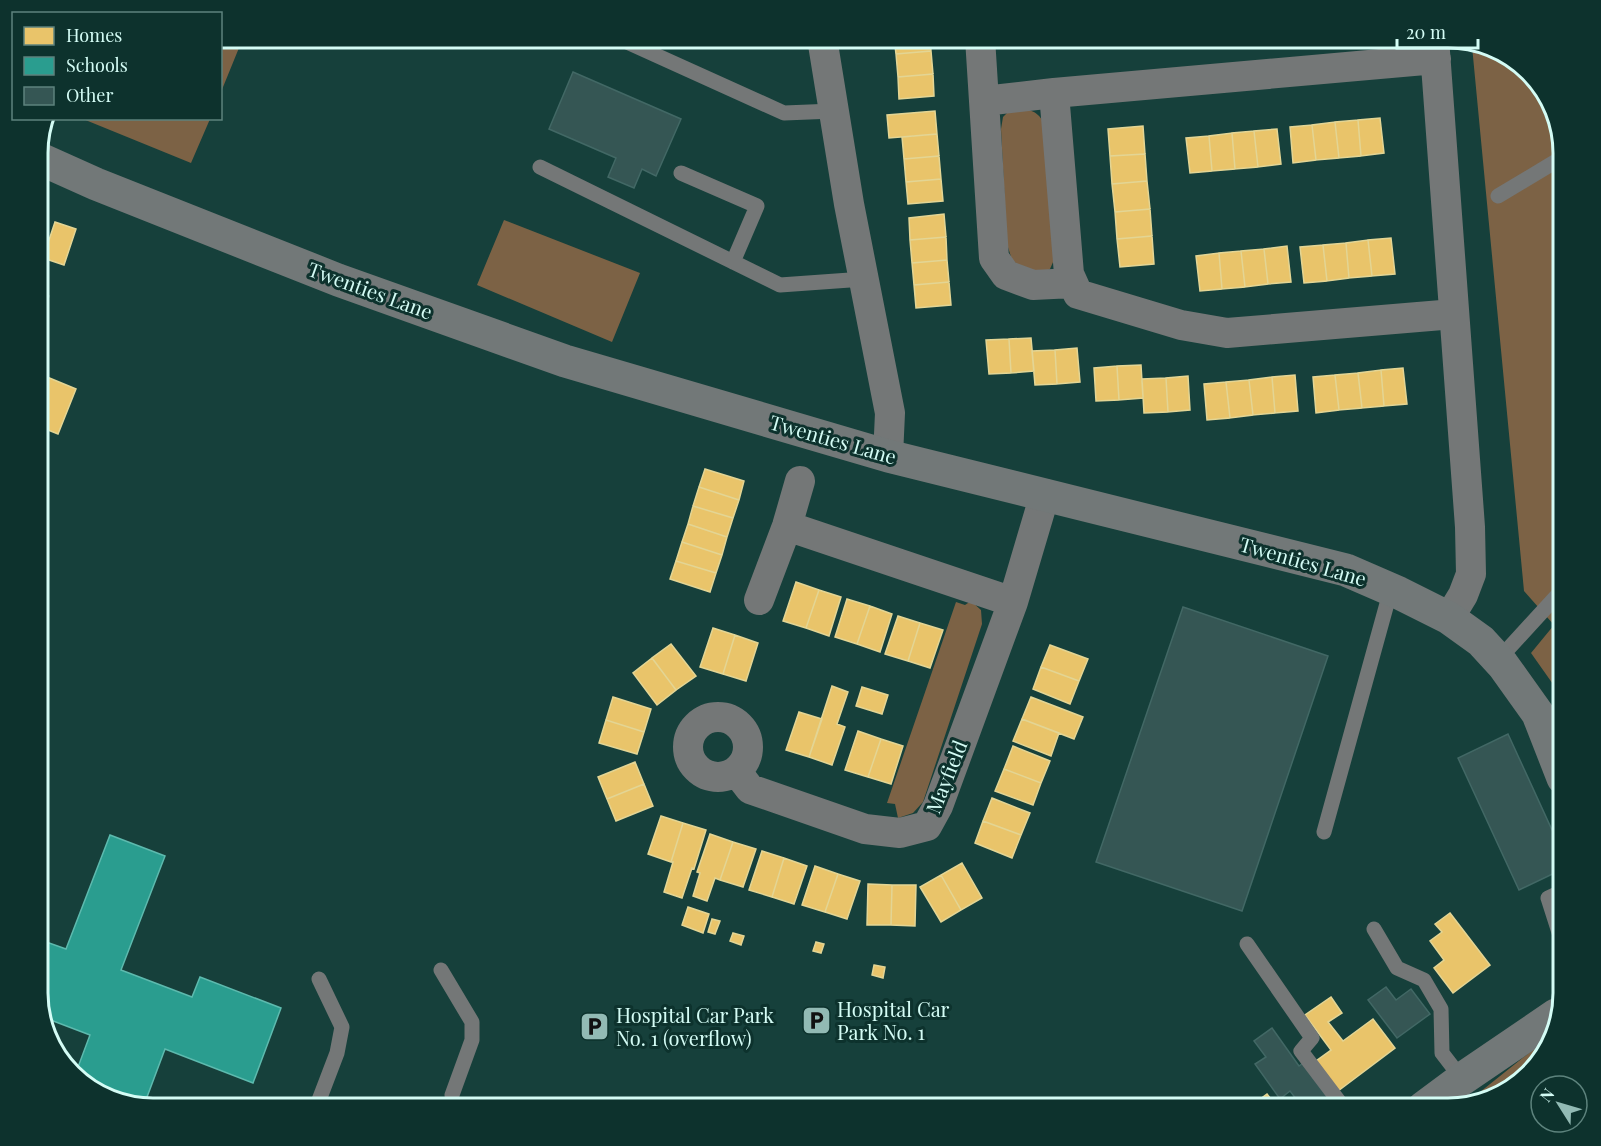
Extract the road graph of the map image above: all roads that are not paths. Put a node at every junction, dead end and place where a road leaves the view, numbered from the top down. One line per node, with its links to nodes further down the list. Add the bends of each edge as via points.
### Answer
1 (640, 48): 7 (lane, via 784,113)
2 (824, 48): 7 (street)
3 (981, 48): 6 (street)
4 (1435, 48): 5 (street); 16 (street)
5 (1054, 93): 6 (street); 15 (street, via 1069,274)
6 (984, 101): 15 (street, via 993,258 1006,275 1033,285)
7 (834, 111): 14 (street)
8 (48, 162): 17 (street, Twenties Lane, via 338,280 566,362)
9 (1553, 163): 12 (lane)
10 (540, 167): 13 (lane)
11 (681, 173): 13 (lane, via 757,206)
12 (1498, 196)
13 (734, 262): 14 (lane, via 780,285)
14 (864, 279): 17 (street, via 890,413)
15 (1073, 283): 16 (street, via 1078,294 1181,325 1227,333)
16 (1454, 314): 25 (street, via 1471,574)
17 (888, 456): 19 (street, Twenties Lane)
18 (800, 481): 20 (street)
19 (1045, 494): 21 (street, Twenties Lane, via 1346,570); 24 (street, Mayfield)
20 (787, 526): 22 (street); 24 (street)
21 (1391, 589): 25 (street, Twenties Lane); 29 (lane)
22 (759, 600)
23 (1553, 601): 26 (lane)
24 (1013, 602): 28 (street, Mayfield, via 938,806 927,826 900,833 865,829 750,789)
25 (1449, 618): 26 (street, Twenties Lane)
26 (1498, 660): 27 (street, Twenties Lane, via 1538,714)
27 (1553, 752)
28 (737, 772)
29 (1324, 832)
30 (1553, 896): 31 (lane, via 1548,898)
31 (1553, 914)
32 (1374, 929): 37 (lane, via 1397,968 1424,980 1441,1009 1442,1053)
33 (1247, 944): 40 (lane, via 1312,1038 1301,1051)
34 (441, 970): 38 (lane, via 472,1022 465,1062)
35 (319, 979): 39 (lane, via 342,1028)
36 (1549, 1020): 37 (street)
37 (1462, 1079): 41 (street)
38 (452, 1095)
39 (320, 1098)
40 (1336, 1098)
41 (1436, 1098)

